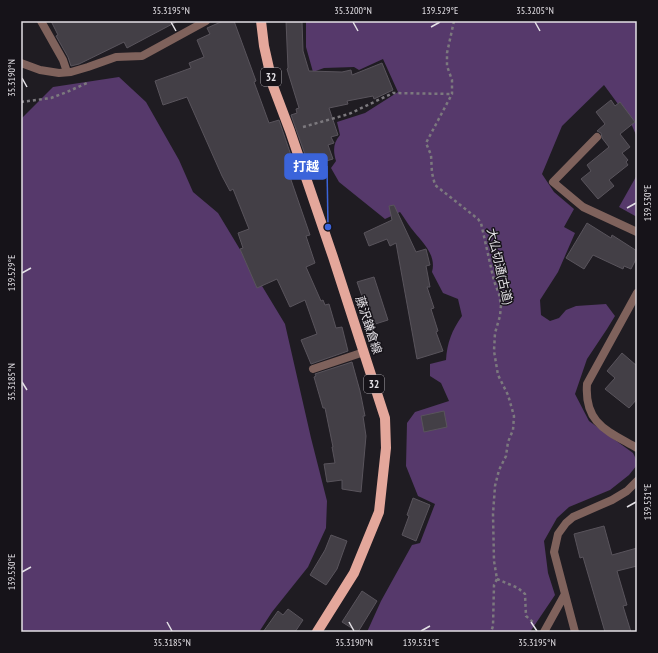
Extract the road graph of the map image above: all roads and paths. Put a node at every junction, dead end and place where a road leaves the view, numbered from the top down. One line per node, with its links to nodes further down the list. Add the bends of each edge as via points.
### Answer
1 (41, 21): 6 (street)
2 (206, 21): 6 (street, via 142,56 116,57 88,68)
3 (261, 21): 8 (main road, 藤沢鎌倉線 / 32, via 273,86)
4 (454, 21): 7 (path, via 447,53)
5 (21, 63): 6 (street, via 40,70)
6 (67, 72)
7 (452, 94): 8 (path, via 393,93 349,114); 16 (path, 大仏切通(古道), via 426,142 431,155 434,185 481,223 501,305 494,351 498,376 508,395 514,416 506,456 495,486 494,561)
8 (290, 131): 12 (main road, 藤沢鎌倉線 / 32)
9 (598, 137): 10 (street, via 553,182 583,206)
10 (637, 232)
11 (637, 293): 14 (street, via 587,384 586,393 593,417 603,428)
12 (364, 352): 13 (street); 19 (main road, 藤沢鎌倉線 / 32, via 384,418 386,448 379,512 354,573)
13 (313, 369)
14 (637, 448)
15 (637, 481): 17 (street, via 612,500 573,517 558,534 554,552)
16 (497, 579): 18 (path, via 525,594 526,616); 20 (path, 大仏切通(古道), via 494,585)
17 (564, 594): 18 (street); 21 (street)
18 (542, 630)
19 (317, 632)
20 (491, 632)
21 (575, 632)

